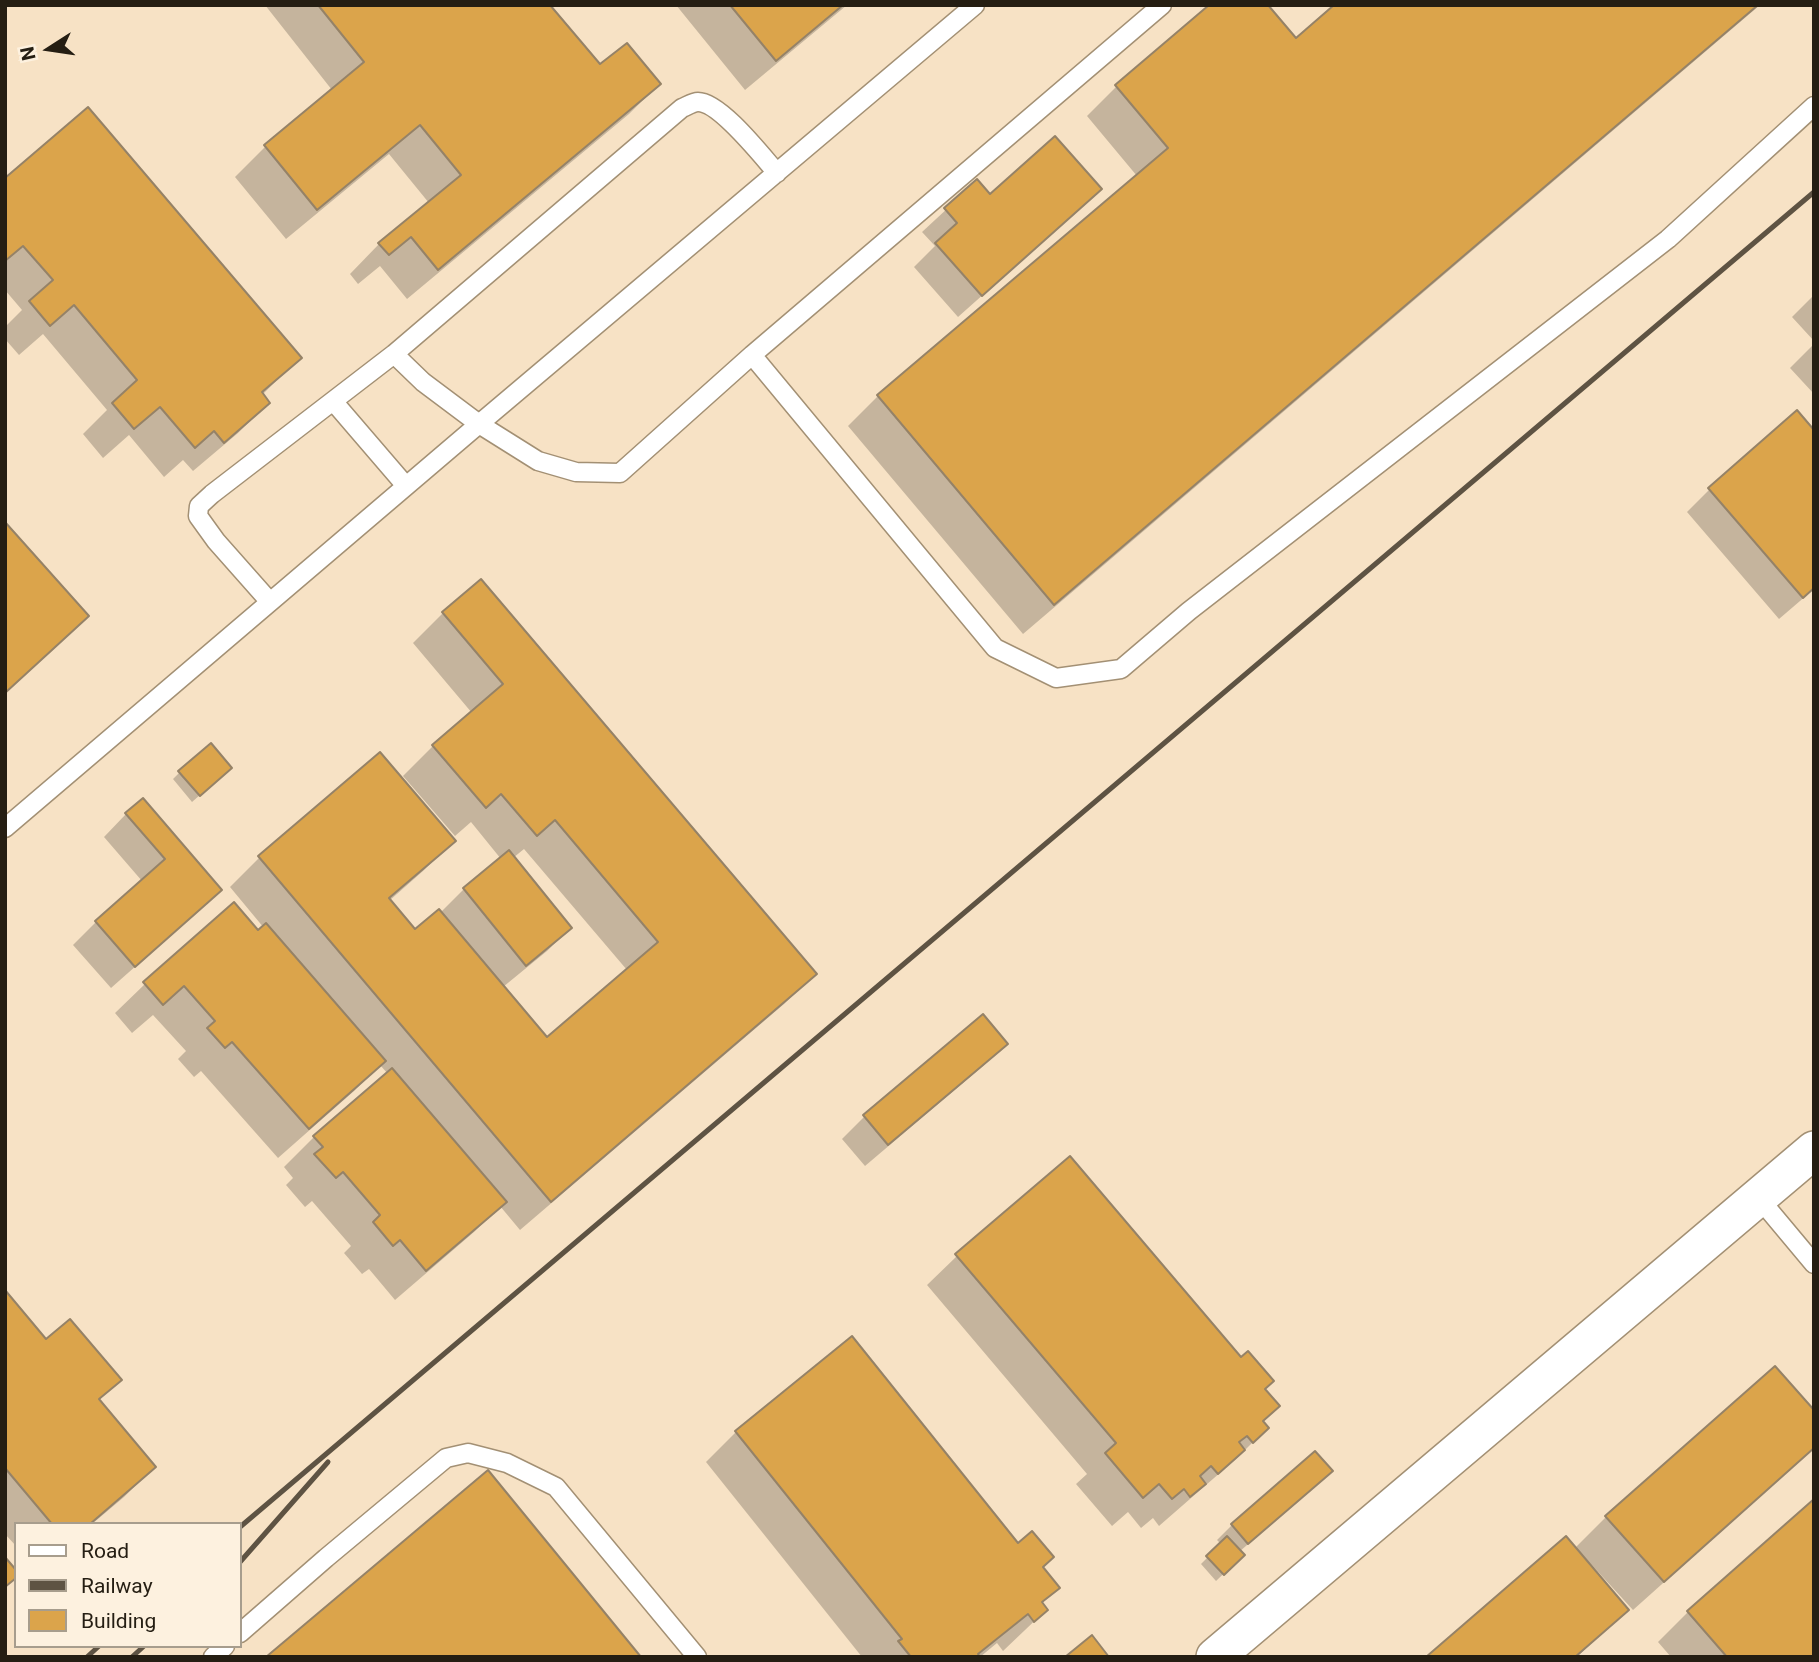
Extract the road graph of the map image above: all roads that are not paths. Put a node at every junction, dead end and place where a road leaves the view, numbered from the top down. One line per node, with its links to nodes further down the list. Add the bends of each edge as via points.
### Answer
1 (975, 5): 4 (lane)
2 (1161, 5): 6 (lane)
3 (1814, 106): 6 (lane, via 1668,239 1189,611 1121,669 1056,678 995,648)
4 (777, 173): 5 (lane, via 724,115 697,102 682,108); 8 (lane)
5 (394, 354): 7 (lane); 8 (lane)
6 (751, 355): 8 (lane, via 620,473 576,472 538,461)
7 (333, 401): 9 (lane); 10 (lane, via 199,506 198,516 216,541)
8 (479, 424): 9 (lane)
9 (406, 486): 10 (lane)
10 (270, 602): 11 (lane)
11 (5, 828)
12 (1814, 1150): 13 (street)
13 (1758, 1197): 14 (lane); 16 (street)
14 (1814, 1264)
15 (242, 1631): 17 (lane, via 446,1458 468,1453 507,1463 556,1487)
16 (1232, 1647)
17 (698, 1657)

